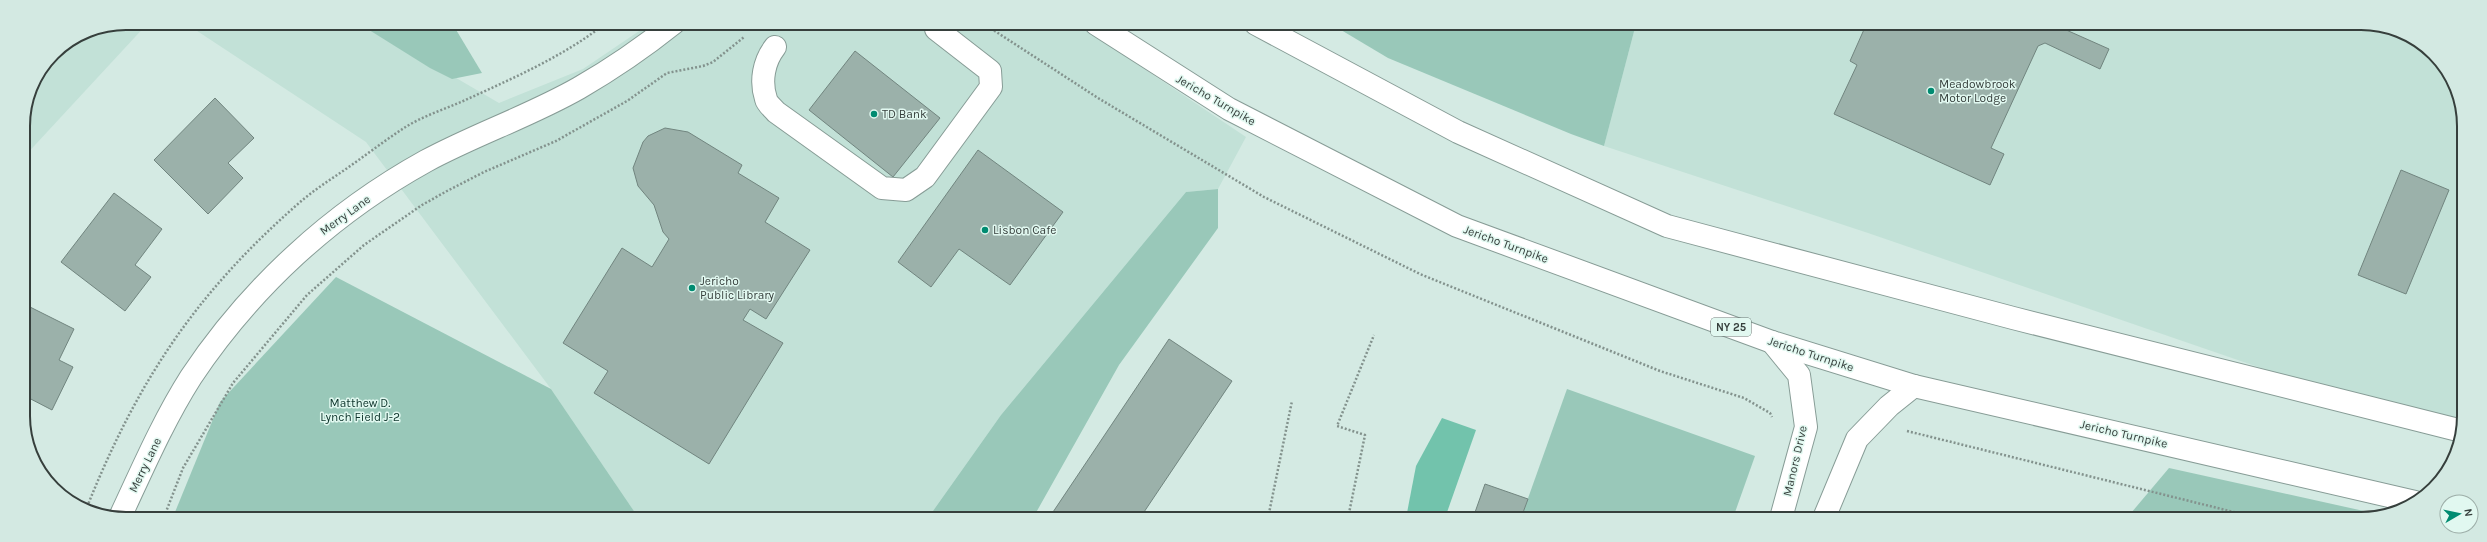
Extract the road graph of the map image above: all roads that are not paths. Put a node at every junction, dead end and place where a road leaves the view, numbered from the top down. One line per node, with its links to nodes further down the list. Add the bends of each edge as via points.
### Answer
1 (665, 30): 10 (main road, Merry Lane, via 578,88 426,161 350,210 303,246 251,298 191,377 165,423)
2 (937, 30): 5 (main road, via 990,71 990,87 925,177 906,190 882,188 776,112 766,100 764,77 766,59)
3 (1105, 30): 6 (main road, Jericho Turnpike / NY 25, via 1229,109 1457,226)
4 (1267, 30): 8 (main road, via 1458,132 1667,226 2013,318)
5 (775, 47)
6 (1772, 342): 7 (main road, Jericho Turnpike / NY 25); 11 (main road, Manors Drive, via 1799,375 1806,427)
7 (1914, 386): 9 (main road, Jericho Turnpike / NY 25); 12 (main road, via 1889,406 1857,439)
8 (2456, 429)
9 (2407, 500)
10 (122, 512)
11 (1783, 512)
12 (1827, 512)

